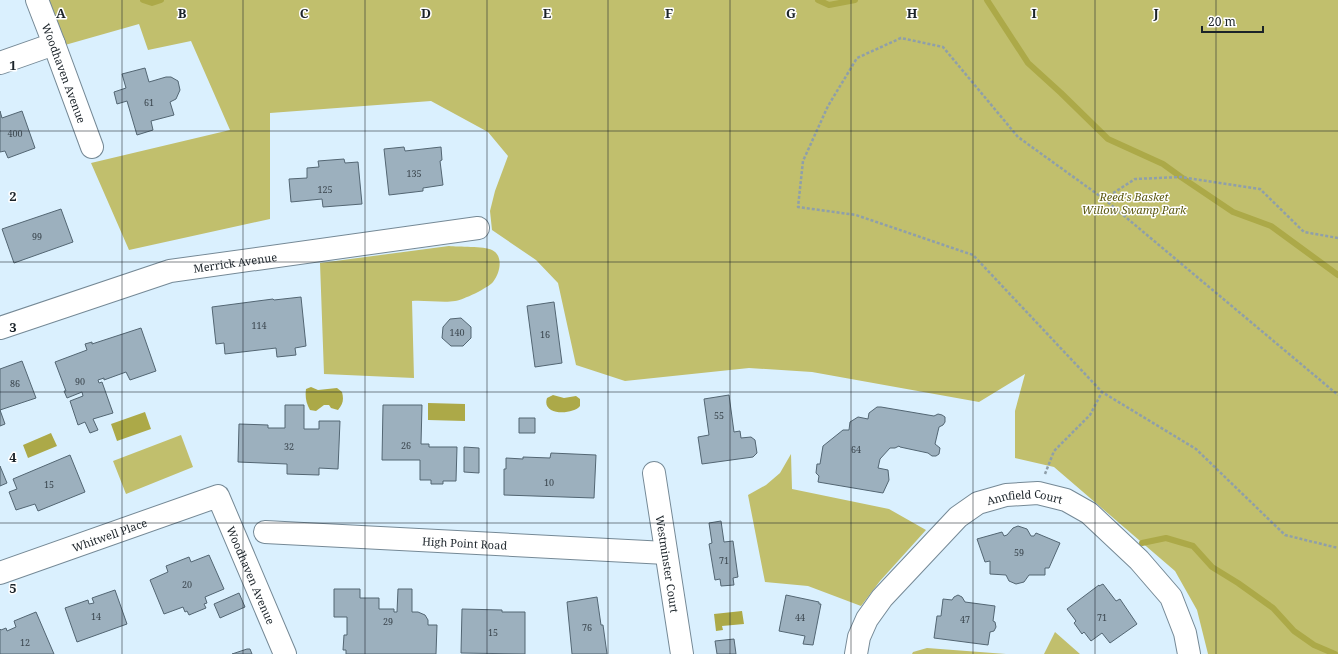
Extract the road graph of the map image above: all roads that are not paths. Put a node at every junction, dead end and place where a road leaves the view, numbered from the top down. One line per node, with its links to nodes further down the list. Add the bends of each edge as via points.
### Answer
1 (37, 0): 2 (street, Woodhaven Avenue)
2 (54, 44): 3 (street); 4 (street, Woodhaven Avenue)
3 (0, 63)
4 (92, 147)
5 (478, 228): 6 (street, Merrick Avenue, via 170,271)
6 (0, 328)
7 (654, 473): 10 (street, Westminster Court)
8 (218, 496): 11 (street, Whitwell Place); 12 (street, Woodhaven Avenue)
9 (264, 532): 10 (street, High Point Road)
10 (666, 553): 13 (street, Westminster Court)
11 (0, 573)
12 (285, 654)
13 (682, 654)
14 (856, 654): 15 (street, Annfield Court, via 859,637 867,619 882,598 958,517 978,503 1006,494 1038,493 1066,500 1089,513 1139,560 1171,598 1185,633)
15 (1189, 654)

